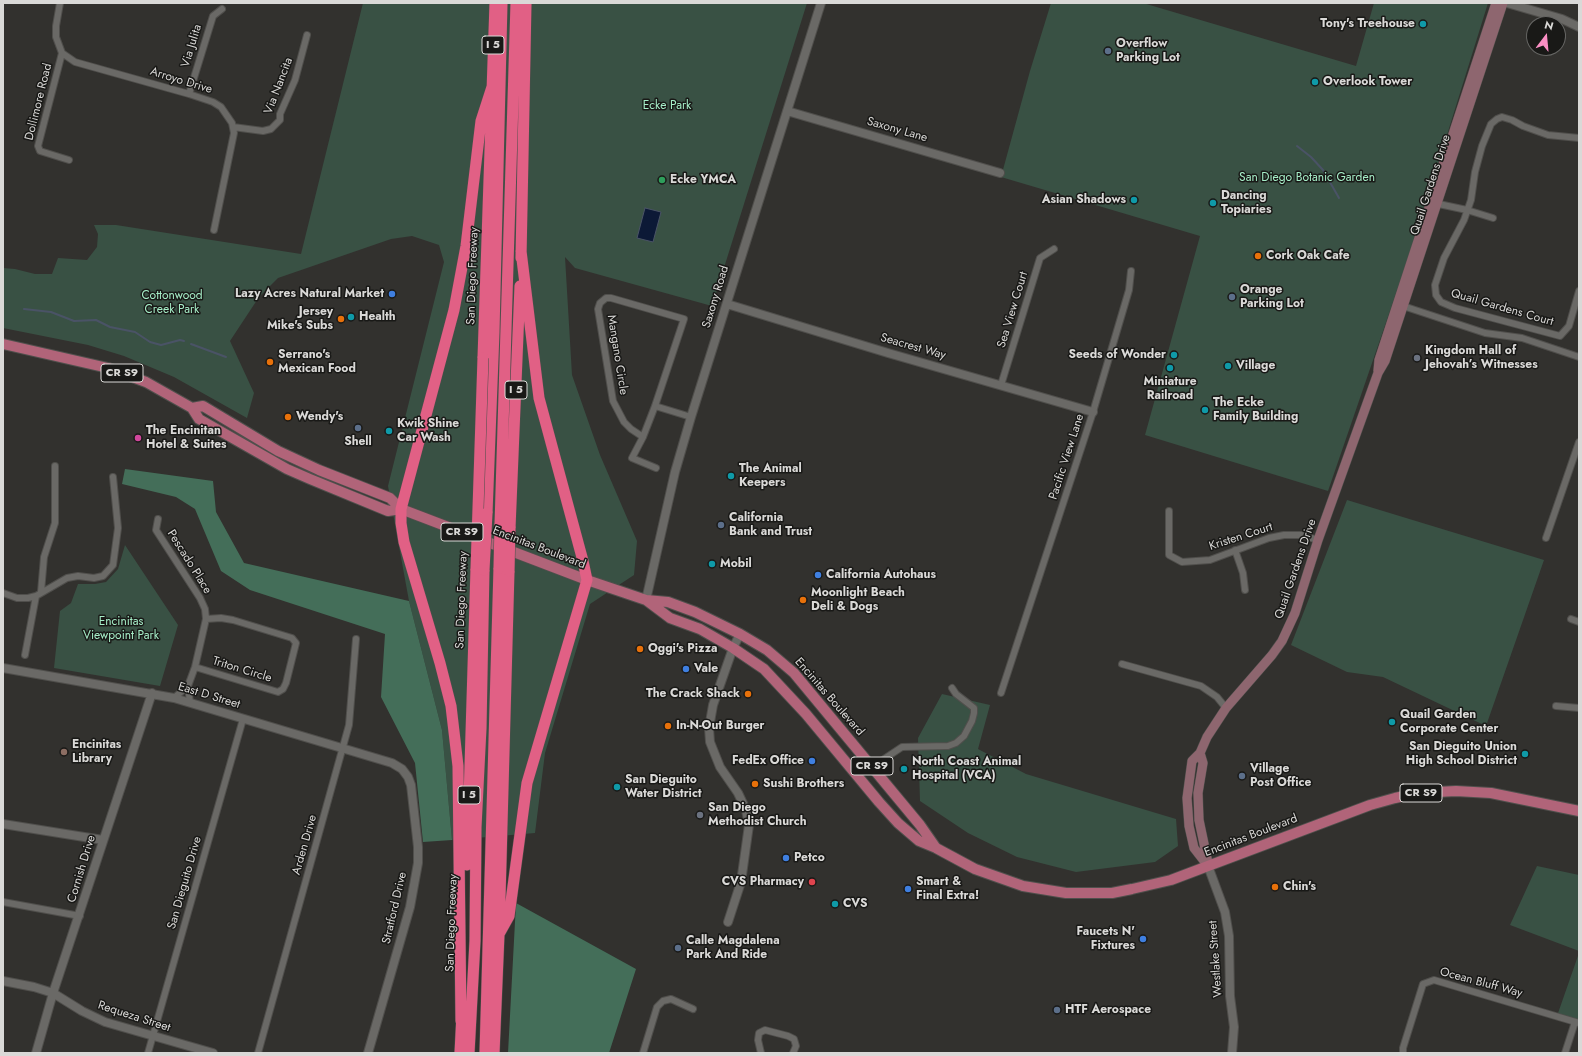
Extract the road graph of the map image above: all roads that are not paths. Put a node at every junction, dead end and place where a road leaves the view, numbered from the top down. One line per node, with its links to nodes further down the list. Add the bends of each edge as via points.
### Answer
1 (60, 3): 13 (street, via 56,37)
2 (495, 3): 14 (highway, San Diego Freeway / I 5)
3 (502, 3): 49 (highway, bridge, via 487,513)
4 (516, 3): 45 (highway)
5 (526, 3): 26 (highway, I 5)
6 (821, 3): 16 (street, Saxony Road)
7 (1496, 3): 21 (main road, Quail Gardens Drive)
8 (1503, 3): 21 (main road, Quail Gardens Drive)
9 (1507, 3): 11 (street, via 1562,19)
10 (222, 9): 15 (street, Via Julita, via 213,16)
11 (1579, 27)
12 (307, 35): 17 (street, Via Nancita, via 295,80 280,114 280,120 271,129 263,131)
13 (62, 54): 15 (street, Arroyo Drive, via 75,62); 19 (street, Dollimore Road, via 38,146 40,151)
14 (492, 87): 42 (highway, via 481,121 466,246 454,310); 49 (highway, San Diego Freeway / I 5, bridge, via 483,358)
15 (189, 94): 17 (street, Arroyo Drive, via 221,107)
16 (787, 111): 20 (street, Saxony Lane); 29 (street, Saxony Road)
17 (233, 127): 24 (street, via 234,133)
18 (1579, 138): 22 (street, Quail Gardens Court, via 1548,135 1502,117 1497,119 1491,124 1482,146)
19 (69, 160)
20 (1000, 172)
21 (1434, 203): 22 (street); 30 (main road, Quail Gardens Drive)
22 (1467, 210): 23 (street); 28 (street, Quail Gardens Court, via 1444,258 1435,285 1436,295 1441,302 1560,336 1570,326)
23 (1493, 218)
24 (214, 230)
25 (1054, 249): 33 (street, Sea View Court, via 1040,258)
26 (521, 251): 45 (highway, I 5); 51 (highway, via 539,398)
27 (1131, 271): 35 (street, Pacific View Lane, via 1129,290)
28 (1579, 291)
29 (727, 304): 33 (street, Seacrest Way); 36 (street, Saxony Road)
30 (1400, 305): 32 (street, via 1486,333 1522,338); 47 (main road, Quail Gardens Drive, via 1385,362 1378,372)
31 (3, 344): 42 (main road, Encinitas Boulevard / CR S9, via 108,368 146,382 192,408 203,406 278,451 390,498)
32 (1579, 357)
33 (1001, 385): 35 (street, Seacrest Way)
34 (655, 406): 36 (street); 37 (street, Mangano Circle); 37 (street, Mangano Circle, via 684,319 606,298 598,309 613,400 624,422)
35 (1093, 412): 68 (street, Pacific View Lane)
36 (691, 417): 55 (street, Saxony Road, via 675,472)
37 (643, 437): 40 (street, Mangano Circle, via 632,458)
38 (1579, 442): 46 (street)
39 (55, 466): 54 (street, via 55,523 44,557)
40 (656, 468)
41 (113, 477): 54 (street, via 118,527 113,565 103,576 67,578)
42 (401, 509): 51 (main road, Encinitas Boulevard / CR S9); 91 (highway, via 404,542 451,706 458,766)
43 (1169, 511): 48 (street, Kristen Court, via 1170,555 1174,558 1182,562 1210,560)
44 (158, 519): 56 (street, Pescado Place, via 156,530 200,598)
45 (505, 526): 50 (highway, I 5, bridge)
46 (1546, 538)
47 (1318, 540): 48 (street, Kristen Court, via 1301,535 1284,535); 73 (main road, Quail Gardens Drive, via 1295,614 1282,641)
48 (1235, 550): 52 (street, via 1243,573)
49 (480, 570): 91 (highway, San Diego Freeway / I 5); 100 (highway, via 481,728)
50 (504, 570): 87 (highway, I 5); 101 (highway)
51 (587, 580): 55 (main road, Encinitas Boulevard / CR S9); 87 (highway, via 527,783 509,916)
52 (1245, 590)
53 (3, 593): 54 (street, via 17,598)
54 (39, 594): 62 (street)
55 (646, 600): 59 (main road, Encinitas Boulevard / CR S9, via 668,602); 61 (main road, Encinitas Boulevard / CR S9, via 670,618 700,629)
56 (206, 619): 64 (street, Pescado Place); 64 (street, Triton Circle, via 233,620 292,638 296,643 286,684 278,692)
57 (1571, 619): 58 (street)
58 (1579, 622)
59 (740, 634): 61 (street); 77 (main road, Encinitas Boulevard / CR S9, via 767,650 794,673)
60 (356, 639): 76 (street, Arden Drive, via 349,725)
61 (733, 648): 82 (main road, Encinitas Boulevard / CR S9, via 764,669 785,690 898,823 919,841); 86 (street, via 713,706 709,728 710,742 720,767 738,793 746,810 749,825 741,882)
62 (24, 655)
63 (1122, 664): 73 (street, via 1201,686)
64 (195, 667): 66 (street, Pescado Place)
65 (3, 668): 69 (street, East D Street)
66 (188, 686): 70 (street, Pescado Place); 71 (street, Pescado Place)
67 (952, 688): 77 (street, via 974,708 972,721 964,736 948,746 902,747)
68 (1001, 693)
69 (152, 694): 70 (street, East D Street); 81 (street, Cornish Drive)
70 (174, 698): 71 (street, East D Street)
71 (190, 703): 75 (street, East D Street)
72 (1556, 706): 74 (street)
73 (1226, 708): 83 (main road, Quail Gardens Drive, via 1200,753 1203,763 1198,793 1199,820)
74 (1579, 708)
75 (243, 719): 76 (street, East D Street); 93 (street, San Dieguito Drive)
76 (344, 748): 78 (street, East D Street, via 392,763); 97 (street, Arden Drive)
77 (872, 766): 82 (main road, Encinitas Boulevard / CR S9)
78 (402, 769): 98 (street, Stratford Drive, via 411,784 418,863 410,907)
79 (1579, 811): 83 (main road, Encinitas Boulevard / CR S9, via 1491,794 1456,791 1418,793 1369,805)
80 (3, 824): 81 (street)
81 (103, 840): 85 (street, Cornish Drive)
82 (936, 848): 83 (main road, Encinitas Boulevard / CR S9, via 975,869 1023,886 1066,893 1112,893 1170,880)
83 (1208, 866): 106 (street, Westlake Street, via 1225,912 1229,936 1230,996 1234,1027)
84 (3, 902): 85 (street)
85 (80, 916): 89 (street, Cornish Drive)
86 (728, 922)
87 (499, 934): 102 (highway, I 5)
88 (3, 982): 89 (street, Requeza Street)
89 (53, 993): 93 (street, Requeza Street, via 82,1012 105,1022); 94 (street, Cornish Drive)
90 (693, 1009): 103 (street, via 671,999 663,1001 658,1007)
91 (461, 1021): 99 (highway, San Diego Freeway / I 5)
92 (1577, 1022): 107 (street, Ocean Bluff Way, via 1434,980 1423,984); 108 (street)
93 (154, 1036): 95 (street, San Dieguito Drive); 96 (street, Requeza Street)
94 (36, 1053)
95 (148, 1053)
96 (213, 1053)
97 (258, 1053)
98 (368, 1053)
99 (460, 1053)
100 (469, 1053)
101 (484, 1053)
102 (494, 1053)
103 (643, 1053)
104 (761, 1053): 105 (street, via 759,1033 765,1030 794,1039 796,1046)
105 (793, 1053)
106 (1232, 1053)
107 (1403, 1053)
108 (1565, 1053)

